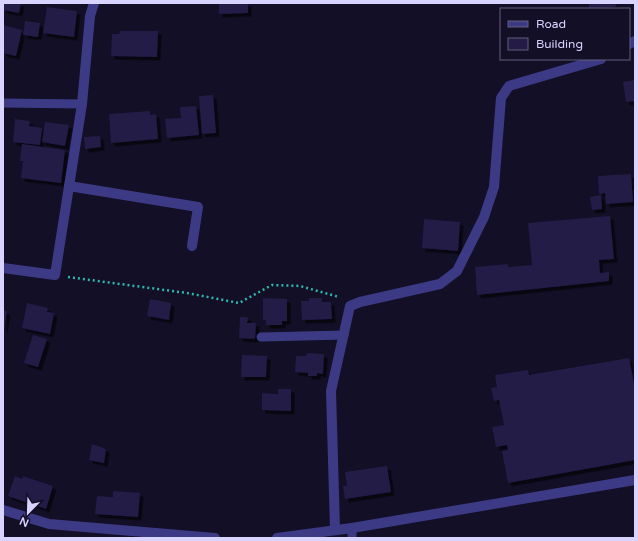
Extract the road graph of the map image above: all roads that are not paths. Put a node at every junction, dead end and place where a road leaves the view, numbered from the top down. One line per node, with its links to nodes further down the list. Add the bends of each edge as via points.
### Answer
1 (94, 3): 4 (street, via 90,16)
2 (598, 60): 8 (street, via 508,86 501,98 494,187 484,216 458,271 440,284 350,306)
3 (3, 103): 4 (lane)
4 (82, 104): 5 (street)
5 (69, 186): 6 (street, via 198,206); 7 (street, via 55,276)
6 (192, 246)
7 (3, 268)
8 (344, 335): 9 (lane); 12 (street, via 331,391)
9 (261, 337)
10 (635, 480): 13 (street)
11 (3, 510): 14 (street, via 49,524)
12 (335, 530): 13 (street); 15 (street)
13 (352, 533)
14 (215, 538)
15 (277, 538)

